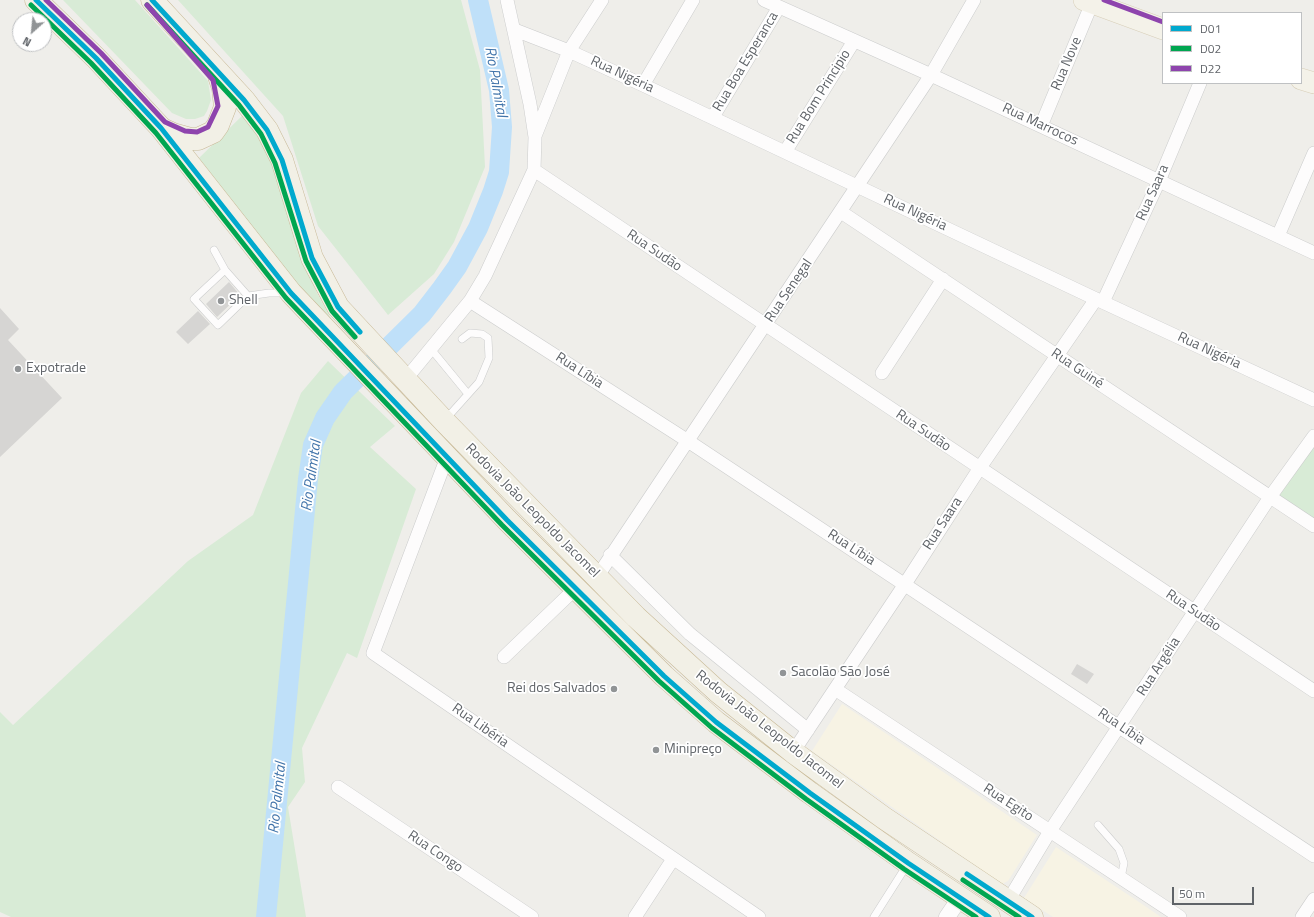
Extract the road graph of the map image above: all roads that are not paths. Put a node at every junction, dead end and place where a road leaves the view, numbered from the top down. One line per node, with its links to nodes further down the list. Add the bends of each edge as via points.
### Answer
1 (36, 0): 22 (highway, Rodovia João Leopoldo Jacomel, via 96,58)
2 (152, 0): 15 (highway, Rodovia João Leopoldo Jacomel)
3 (507, 0): 11 (street)
4 (602, 0): 13 (street)
5 (692, 0): 19 (street)
6 (764, 0): 9 (street, Rua Marrocos)
7 (974, 0): 14 (street, Rua Senegal)
8 (1088, 2): 10 (main road); 21 (street, Rua Nove)
9 (779, 7): 12 (street, Rua Marrocos); 20 (street, Rua Boa Esperanca)
10 (1162, 29)
11 (515, 30): 13 (street, Rua Nigéria); 23 (street)
12 (854, 41): 14 (street, Rua Marrocos); 24 (street, Rua Bom Principio)
13 (569, 51): 19 (street, Rua Nigéria); 23 (street)
14 (931, 74): 21 (street, Rua Marrocos); 28 (street, Rua Senegal)
15 (219, 76): 22 (highway, via 224,88 225,107 218,125 212,132 191,138); 44 (highway, Rodovia João Leopoldo Jacomel, via 257,115 271,137 282,160 303,233 318,270 338,307)
16 (1302, 79): 17 (main road)
17 (1314, 83)
18 (1200, 84): 27 (street, Rua Saara)
19 (643, 85): 20 (street, Rua Nigéria)
20 (713, 117): 24 (street, Rua Nigéria)
21 (1041, 126): 27 (street, Rua Marrocos)
22 (161, 128): 35 (highway, Rodovia João Leopoldo Jacomel)
23 (535, 137): 26 (street)
24 (784, 152): 28 (street, Rua Nigéria)
25 (1314, 153): 30 (street)
26 (534, 170): 38 (street, via 485,276); 39 (street, Rua Sudão)
27 (1159, 181): 30 (street, Rua Marrocos); 37 (street, Rua Saara)
28 (858, 186): 29 (street, Rua Senegal); 37 (street, Rua Nigéria)
29 (841, 212): 34 (street, Rua Guiné); 39 (street, Rua Senegal)
30 (1278, 236): 32 (street, Rua Marrocos)
31 (214, 250): 33 (lane)
32 (1314, 252)
33 (225, 270): 36 (lane); 36 (lane, via 194,299 205,312 218,325)
34 (943, 279): 42 (street, Rua Guiné); 43 (street)
35 (291, 293): 36 (lane); 50 (highway, Rodovia João Leopoldo Jacomel)
36 (248, 296)
37 (1099, 300): 42 (street, Rua Saara); 46 (street, Rua Nigéria)
38 (470, 301): 41 (street); 49 (street, Rua Líbia)
39 (766, 325): 49 (street, Rua Senegal); 51 (street, Rua Sudão)
40 (462, 339): 45 (lane, via 470,333 482,334 488,338 488,358 479,382)
41 (431, 349): 44 (street); 45 (lane)
42 (1056, 355): 51 (street, Rua Saara); 52 (street, Rua Guiné)
43 (882, 373)
44 (405, 380): 47 (highway, Rodovia João Leopoldo Jacomel)
45 (468, 394): 47 (lane)
46 (1314, 400)
47 (444, 421): 55 (highway, Rodovia João Leopoldo Jacomel)
48 (1314, 436): 52 (street, Rua Argélia)
49 (688, 441): 54 (street, Rua Senegal); 56 (street, Rua Líbia)
50 (447, 458): 57 (highway, Rodovia João Leopoldo Jacomel); 69 (street, Rua Libéria, via 373,653)
51 (979, 469): 56 (street, Rua Saara); 58 (street, Rua Sudão)
52 (1270, 497): 53 (street, Rua Guiné); 58 (street, Rua Argélia)
53 (1314, 526)
54 (610, 556): 55 (street, Rua Senegal); 63 (street, via 690,634)
55 (597, 577): 64 (highway, Rodovia João Leopoldo Jacomel, via 676,656)
56 (905, 584): 60 (street, Rua Saara); 62 (street, Rua Líbia)
57 (575, 589): 59 (street); 70 (highway, Rodovia João Leopoldo Jacomel, via 664,676 716,722)
58 (1194, 612): 61 (street, Rua Sudão); 62 (street, Rua Argélia)
59 (504, 657)
60 (835, 689): 63 (street, Rua Saara); 67 (street, Rua Egito)
61 (1314, 691)
62 (1119, 726): 67 (street, Rua Argélia); 68 (street, Rua Líbia)
63 (808, 730): 64 (street, Rua Saara)
64 (793, 752): 74 (highway, Rodovia João Leopoldo Jacomel, via 884,818)
65 (338, 787): 75 (street, Rua Congo)
66 (1098, 825): 71 (lane, via 1119,849 1124,863)
67 (1050, 831): 71 (street, Rua Egito); 74 (street, Rua Argélia)
68 (1314, 856)
69 (673, 859): 76 (street); 77 (street, Rua Libéria)
70 (908, 863): 72 (highway, Rodovia João Leopoldo Jacomel); 78 (lane)
71 (1121, 878): 82 (street, Rua Egito)
72 (960, 898): 74 (highway, via 987,894); 79 (street); 80 (highway, Rodovia João Leopoldo Jacomel)
73 (1314, 899): 83 (street)
74 (1008, 901): 81 (highway, Rodovia João Leopoldo Jacomel)
75 (532, 917)
76 (635, 917)
77 (759, 917)
78 (874, 917)
79 (947, 917)
80 (989, 917)
81 (1032, 917)
82 (1180, 917)
83 (1302, 917)

